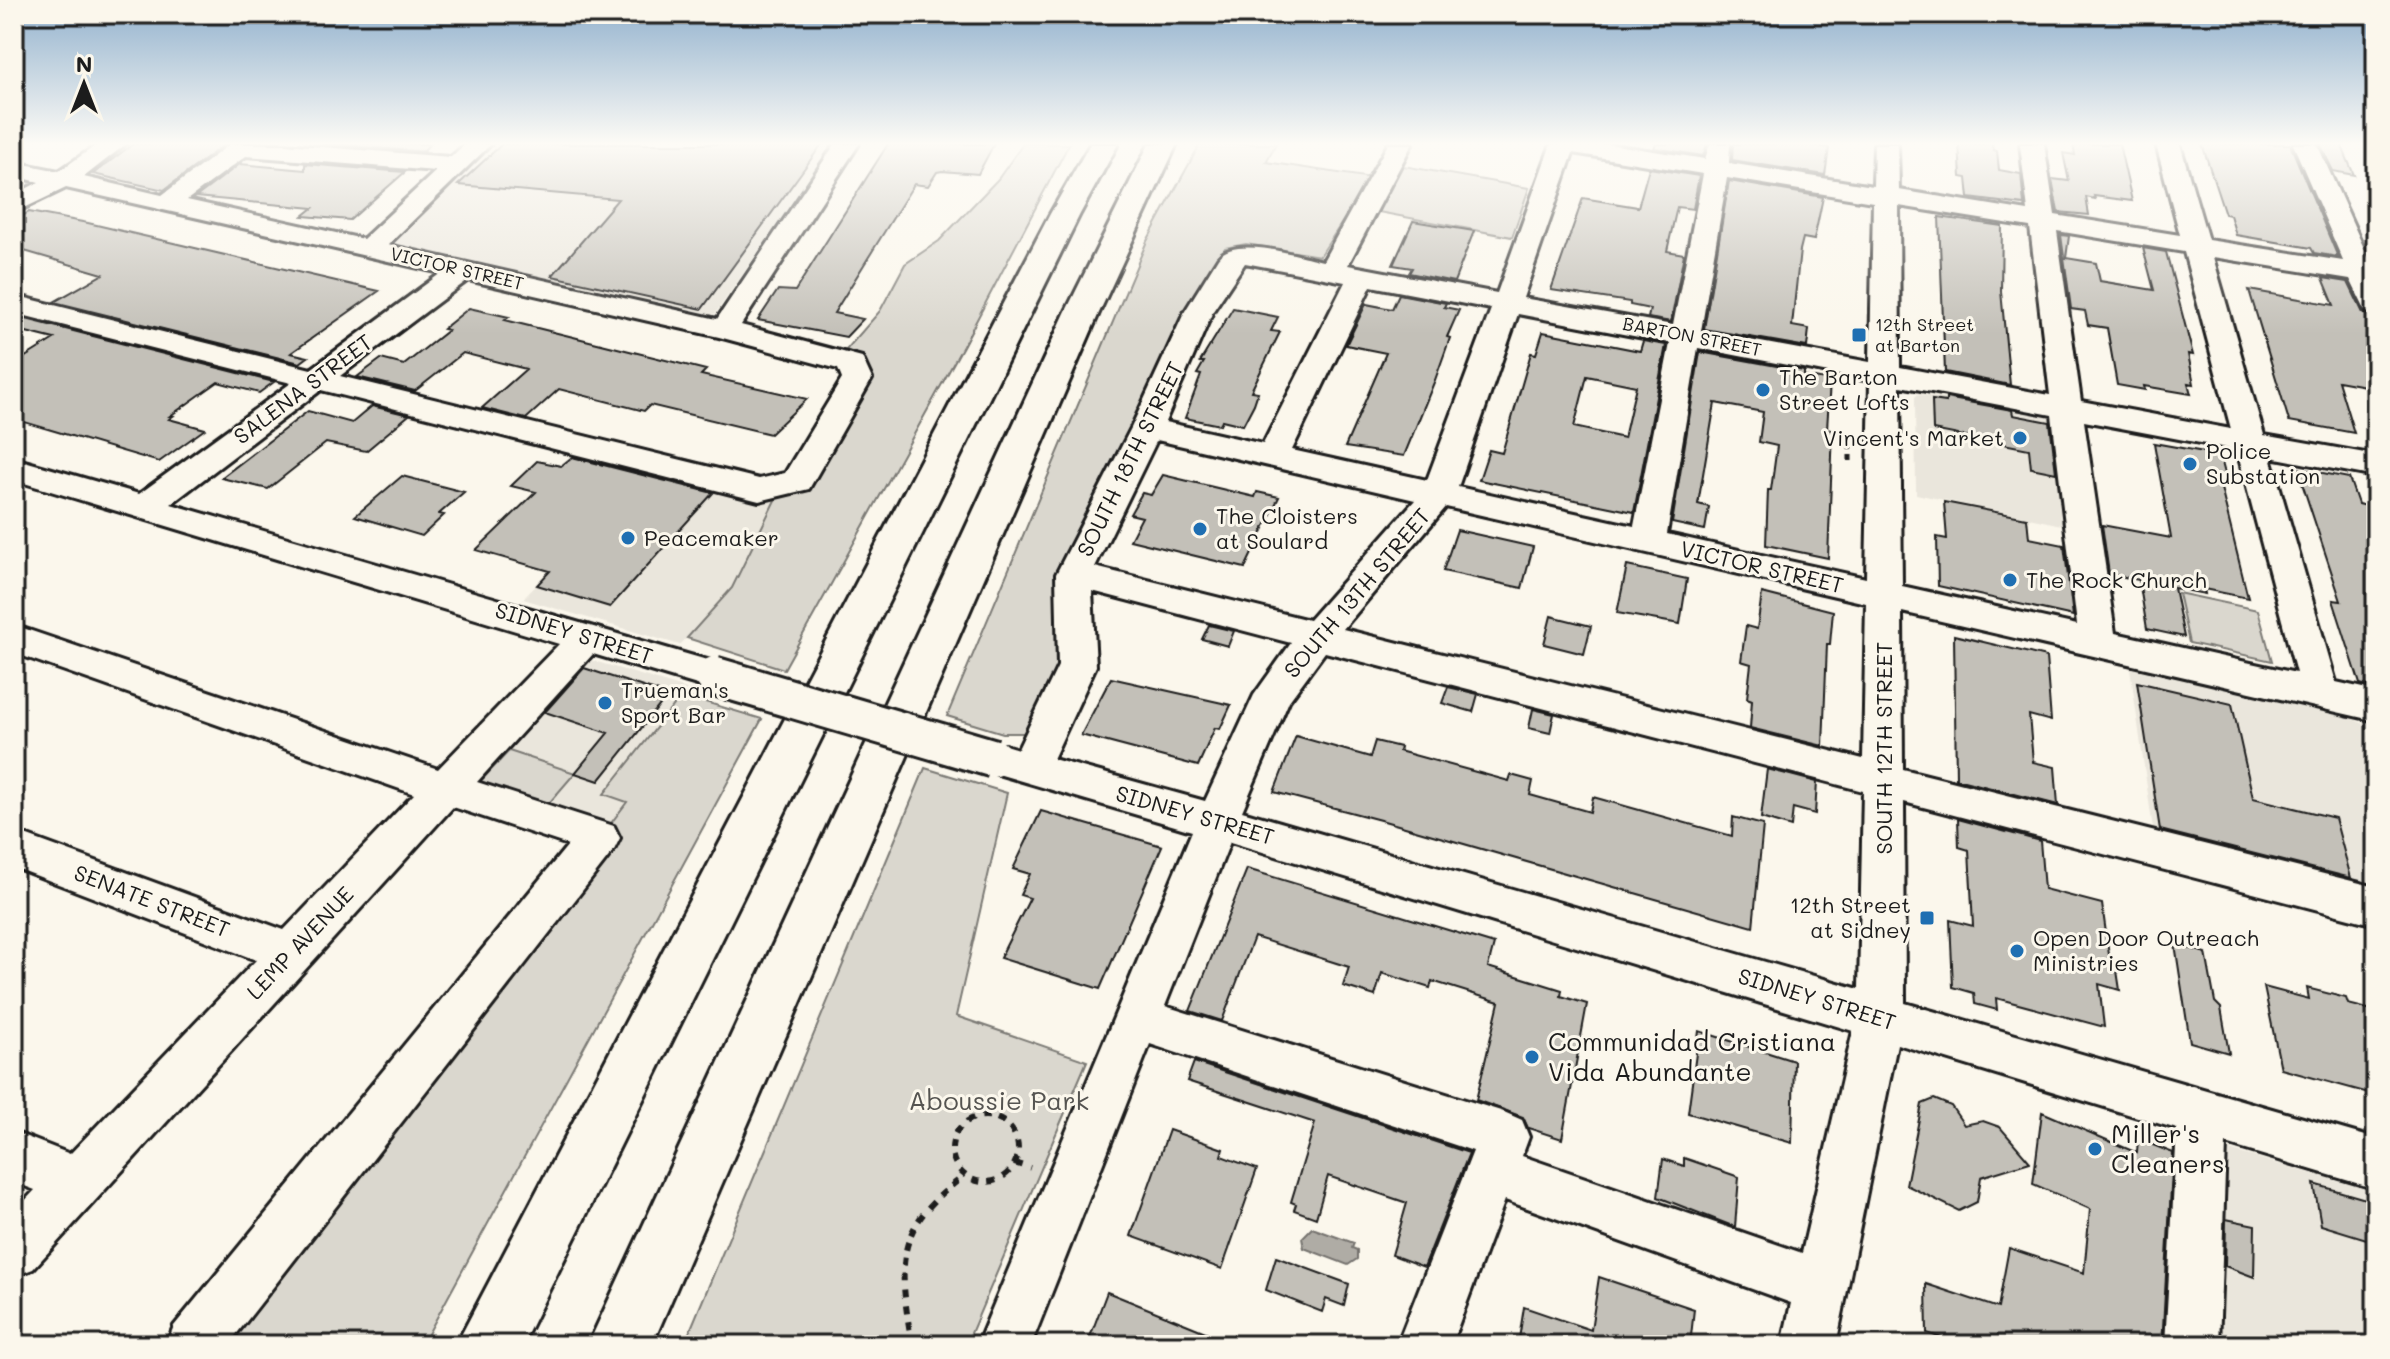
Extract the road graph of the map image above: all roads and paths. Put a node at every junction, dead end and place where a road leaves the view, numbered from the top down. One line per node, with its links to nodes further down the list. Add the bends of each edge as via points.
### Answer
1 (186, 207): 16 (street, VICTOR STREET)
2 (412, 207): 16 (street)
3 (805, 207): 25 (street)
4 (1069, 207): 68 (highway)
5 (1133, 207): 69 (highway)
6 (1365, 207): 18 (street)
7 (1540, 207): 22 (street, SOUTH 13TH STREET)
8 (1709, 207): 26 (street)
9 (1886, 207): 27 (street, SOUTH 12TH STREET)
10 (1957, 207): 14 (street)
11 (2040, 207): 14 (street)
12 (2186, 207): 15 (street)
13 (2336, 207): 20 (street)
14 (2042, 221): 15 (street); 29 (street)
15 (2197, 246): 20 (street); 32 (street)
16 (368, 249): 19 (street, VICTOR STREET)
17 (1243, 254): 18 (street, BARTON STREET); 30 (street, SOUTH 18TH STREET, via 1232,258 1199,311)
18 (1332, 269): 21 (street, BARTON STREET)
19 (463, 270): 25 (street, VICTOR STREET); 28 (street, SALENA STREET)
20 (2368, 273): 24 (street)
21 (1363, 274): 22 (street, BARTON STREET); 33 (street)
22 (1507, 301): 26 (street, BARTON STREET); 37 (street, SOUTH 13TH STREET)
23 (14, 304): 28 (street)
24 (2376, 306)
25 (724, 329): 28 (street, VICTOR STREET, via 851,363 857,379 797,481 759,490)
26 (1686, 335): 27 (street, BARTON STREET); 39 (street)
27 (1884, 373): 29 (street, BARTON STREET); 41 (street, SOUTH 12TH STREET)
28 (314, 381): 38 (street, SALENA STREET)
29 (2067, 408): 32 (street, BARTON STREET); 45 (street)
30 (1147, 428): 33 (street, VICTOR STREET); 40 (street, SOUTH 18TH STREET)
31 (1850, 435): 34 (path)
32 (2253, 443): 35 (street, BARTON STREET); 46 (street)
33 (1273, 457): 37 (street, VICTOR STREET)
34 (1850, 462)
35 (2376, 466)
36 (14, 469): 38 (street, SIDNEY STREET)
37 (1439, 494): 39 (street, VICTOR STREET); 42 (street, SOUTH 13TH STREET)
38 (144, 507): 43 (street, SIDNEY STREET)
39 (1648, 541): 41 (street, VICTOR STREET)
40 (1074, 574): 42 (street); 48 (street, SOUTH 18TH STREET, via 1077,666)
41 (1884, 594): 45 (street, VICTOR STREET); 49 (street, SOUTH 12TH STREET)
42 (1317, 635): 49 (street); 51 (street, SOUTH 13TH STREET, via 1273,695)
43 (587, 637): 48 (street, SIDNEY STREET, bridge); 50 (street, LEMP AVENUE)
44 (14, 639): 50 (street)
45 (2098, 643): 46 (street, VICTOR STREET)
46 (2320, 693): 47 (street, VICTOR STREET)
47 (2376, 706)
48 (1011, 763): 51 (street, SIDNEY STREET)
49 (1885, 779): 53 (street); 55 (street, SOUTH 12TH STREET)
50 (445, 788): 54 (street, LEMP AVENUE); 67 (street, via 599,838)
51 (1217, 821): 55 (street, SIDNEY STREET); 56 (street, SOUTH 13TH STREET)
52 (14, 849): 54 (street, SENATE STREET)
53 (2376, 906)
54 (291, 953): 64 (street, LEMP AVENUE)
55 (1880, 1017): 57 (street, SIDNEY STREET); 66 (street, SOUTH 12TH STREET)
56 (1139, 1019): 62 (street, via 1504,1137); 71 (street, SOUTH 13TH STREET)
57 (2202, 1113): 60 (street, SIDNEY STREET); 74 (street)
58 (14, 1157): 64 (street)
59 (1014, 1163): 61 (path); 63 (path, via 990,1182); 63 (path, via 1019,1145 1011,1126 993,1116 982,1117 962,1128 952,1148)
60 (2376, 1164)
61 (1030, 1168)
62 (1491, 1170): 66 (street); 72 (street)
63 (963, 1177): 70 (path, via 928,1201 910,1234 901,1278)
64 (78, 1182): 65 (street, LEMP AVENUE)
65 (14, 1250)
66 (1822, 1287): 73 (street, SOUTH 12TH STREET)
67 (193, 1345)
68 (488, 1345)
69 (620, 1345)
70 (912, 1345)
71 (1004, 1345)
72 (1424, 1345)
73 (1809, 1345)
74 (2192, 1345)

